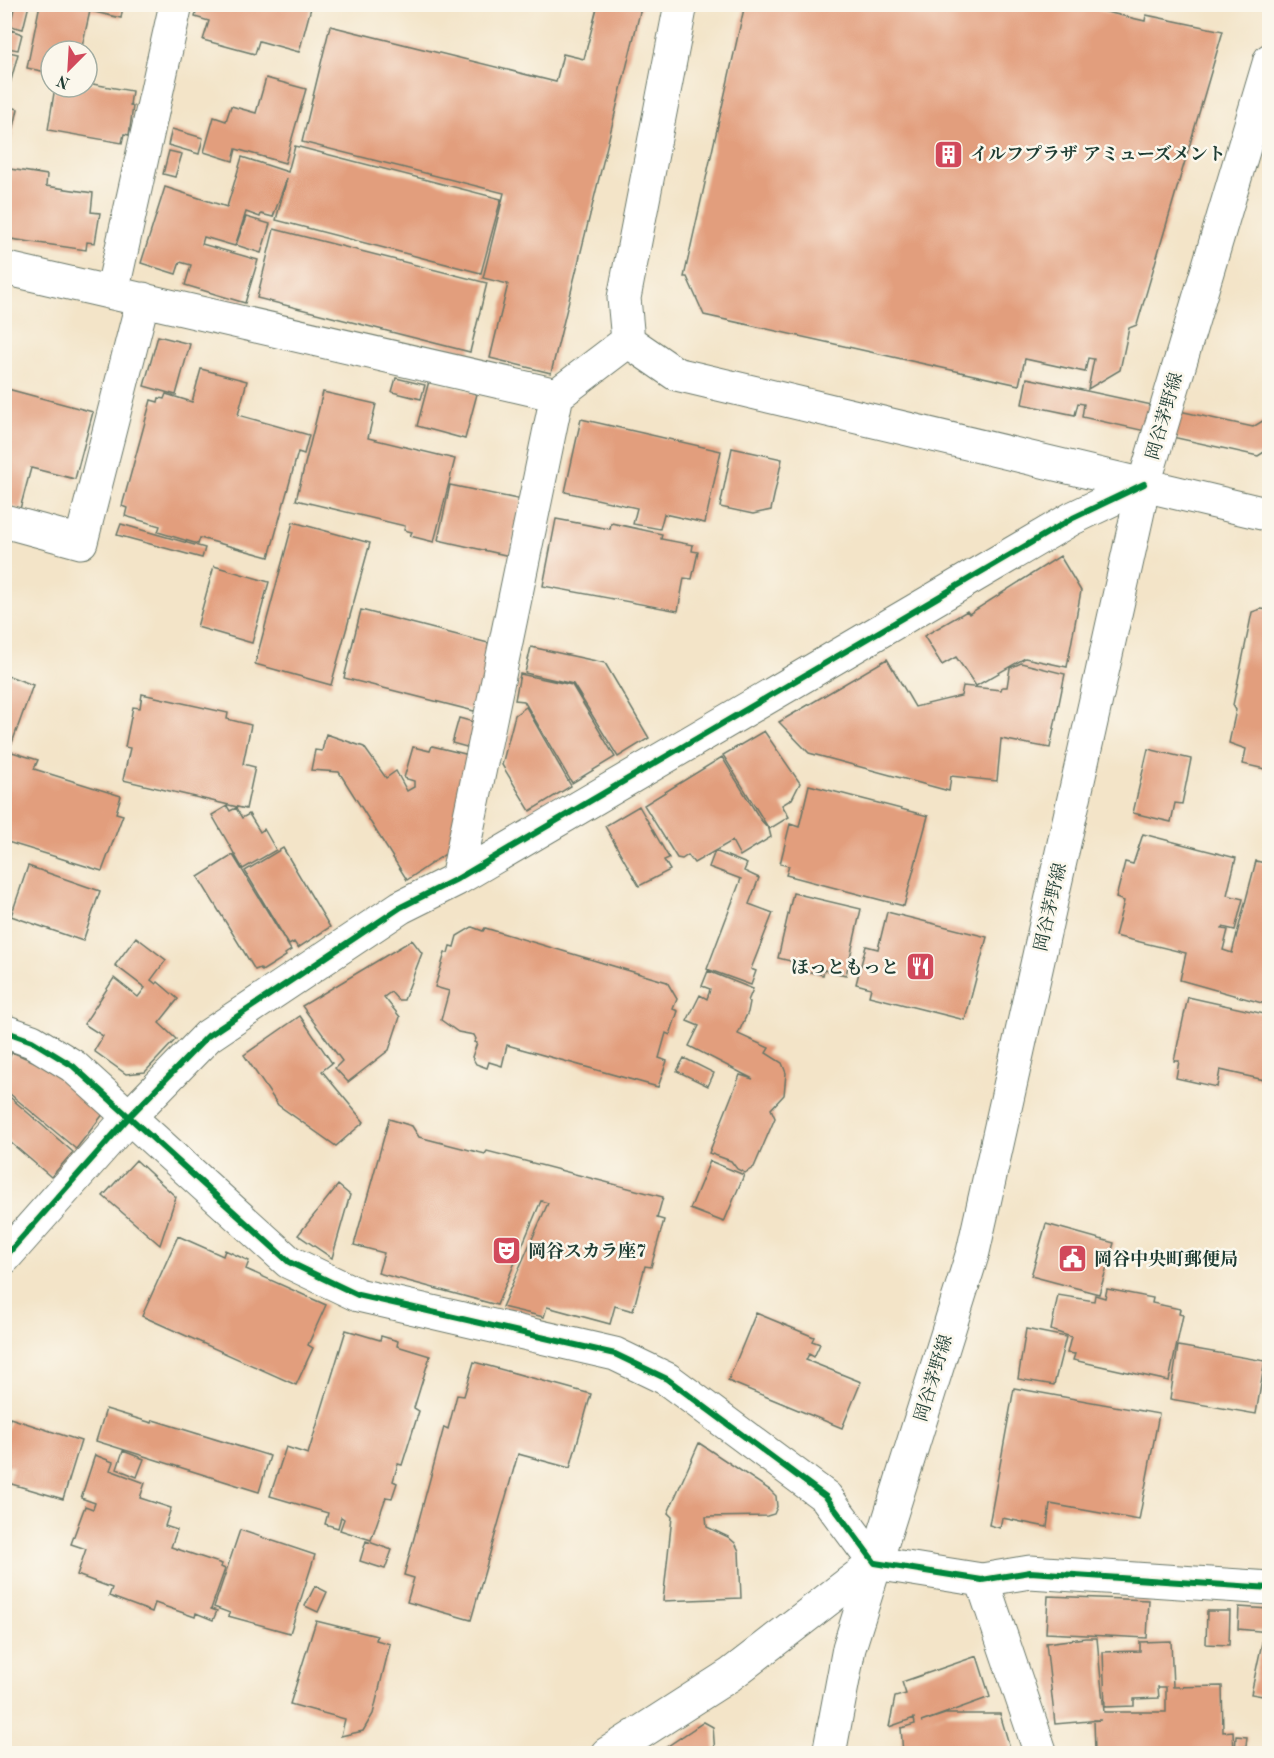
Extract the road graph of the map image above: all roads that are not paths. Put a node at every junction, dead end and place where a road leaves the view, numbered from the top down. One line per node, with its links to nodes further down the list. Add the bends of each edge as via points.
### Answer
1 (176, 4): 5 (street)
2 (681, 4): 6 (street, via 624,298)
3 (1269, 60): 8 (street, 岡谷茅野線)
4 (4, 268): 5 (street)
5 (128, 296): 7 (street); 10 (street, via 81,542)
6 (628, 341): 7 (street); 8 (street, via 676,374)
7 (557, 394): 11 (street)
8 (1144, 484): 9 (street); 11 (street, via 1073,518); 15 (street, 岡谷茅野線, via 973,1252)
9 (1269, 514)
10 (4, 521)
11 (457, 879): 13 (street, via 401,907 208,1036)
12 (4, 1031): 13 (street, via 32,1041 73,1066)
13 (129, 1118): 14 (street); 15 (street, via 288,1263 358,1295 615,1354 667,1379 826,1497)
14 (4, 1258)
15 (875, 1563): 16 (street); 18 (street, via 730,1675); 19 (street, 岡谷茅野線, via 849,1648)
16 (982, 1580): 17 (street, via 1030,1572); 20 (street)
17 (1269, 1588)
18 (607, 1754)
19 (829, 1754)
20 (1041, 1754)

